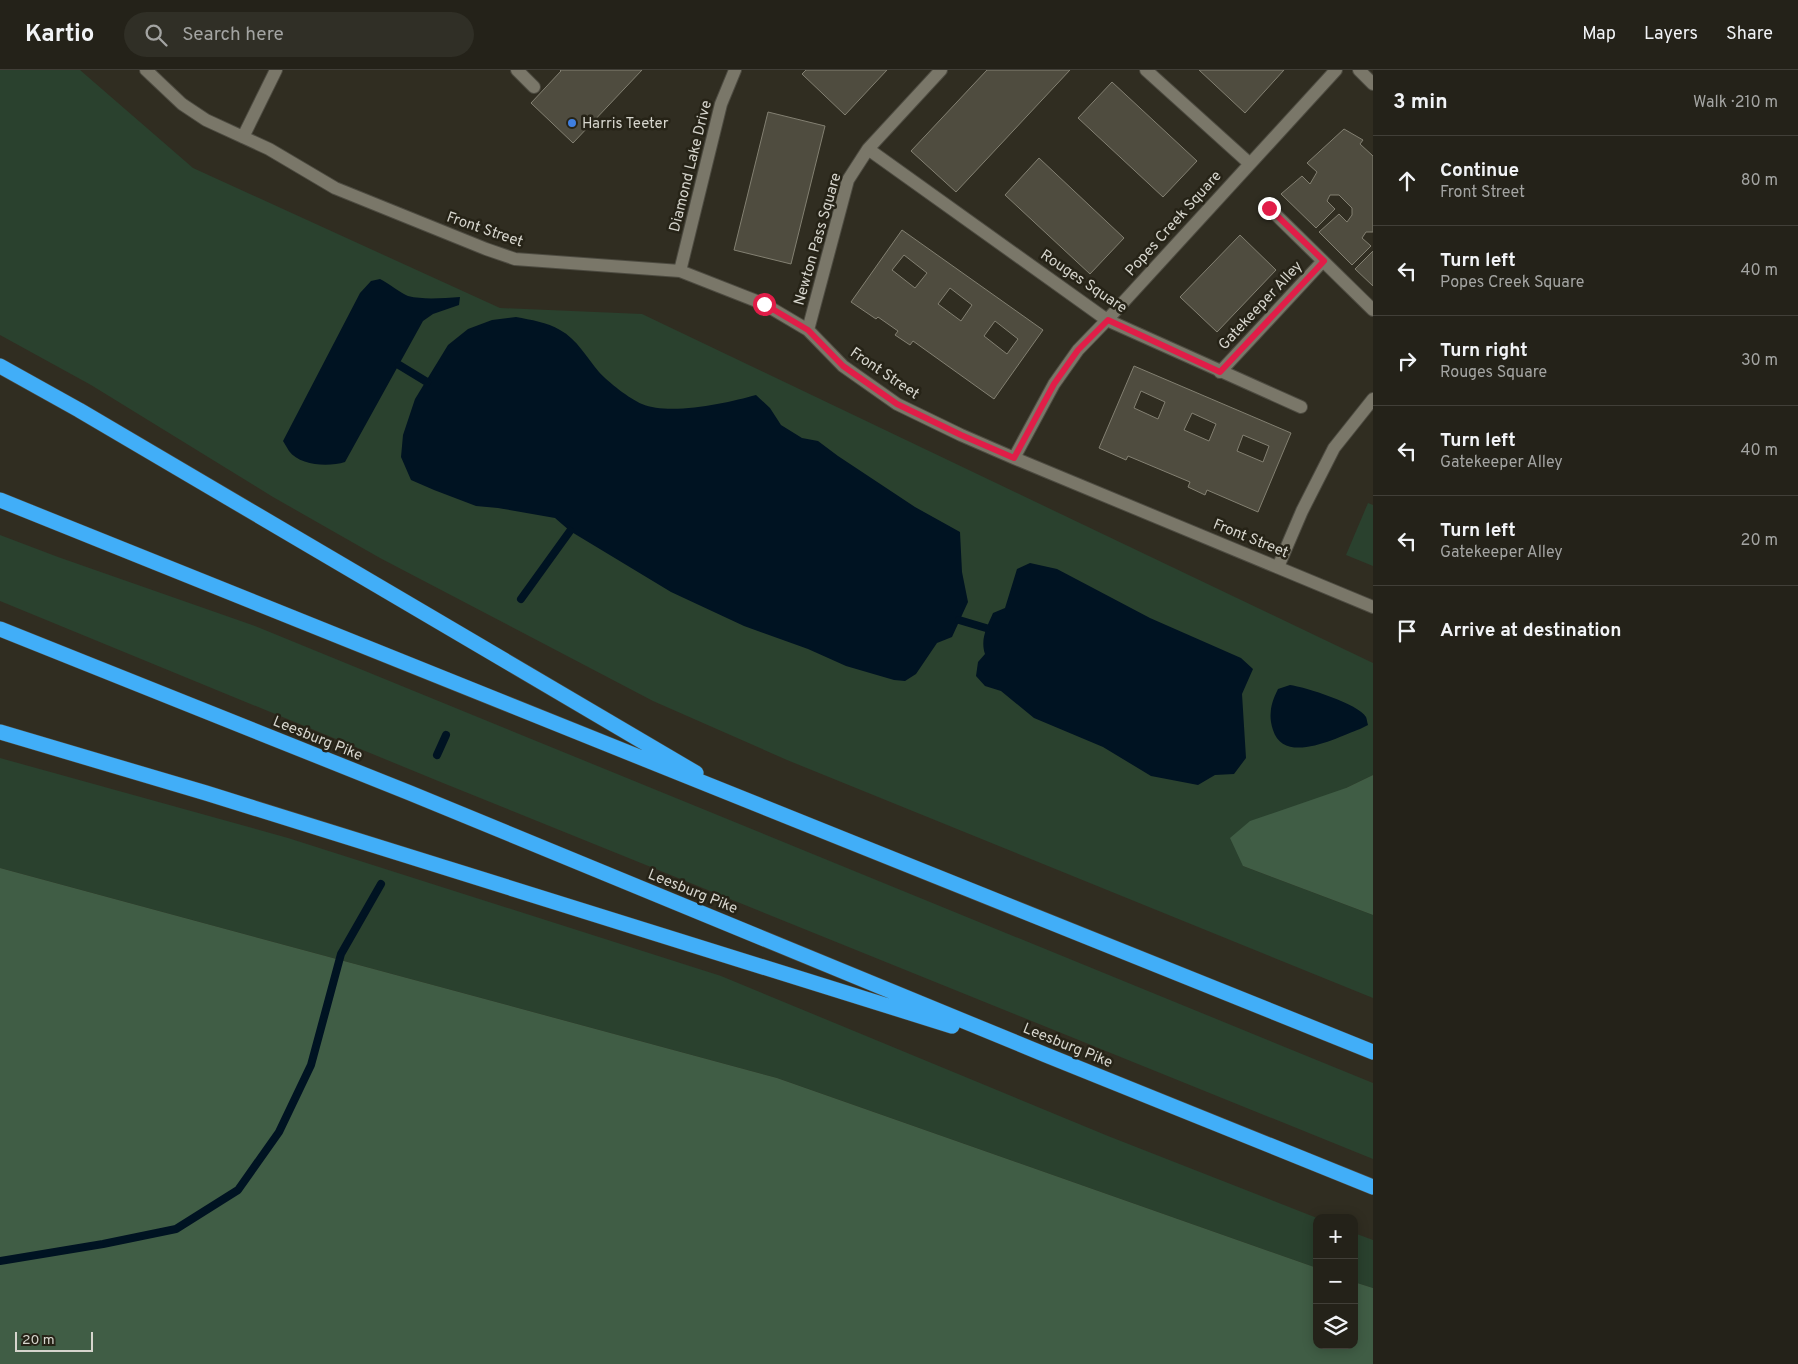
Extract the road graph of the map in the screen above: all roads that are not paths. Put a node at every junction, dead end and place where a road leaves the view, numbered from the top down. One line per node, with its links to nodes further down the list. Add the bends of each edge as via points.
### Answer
1 (146, 70): 11 (street, Front Street, via 182,104 206,120)
2 (276, 70): 11 (street)
3 (517, 70): 10 (street)
4 (735, 70): 16 (street, Diamond Lake Drive, via 721,104)
5 (941, 70): 12 (street, Newton Pass Square)
6 (1146, 70): 13 (street)
7 (1336, 70): 13 (street, Popes Creek Square)
8 (1359, 70): 9 (street)
9 (1373, 84)
10 (534, 87)
11 (244, 137): 16 (street, Front Street, via 335,188 515,259)
12 (868, 149): 18 (street, Rouges Square); 19 (street, Newton Pass Square, via 848,180)
13 (1249, 163): 18 (street, Popes Creek Square)
14 (1269, 208): 15 (street, Gatekeeper Alley)
15 (1324, 261): 17 (street, Gatekeeper Alley); 21 (street, Gatekeeper Alley)
16 (680, 271): 19 (street, Front Street, via 764,304)
17 (1373, 310)
18 (1108, 320): 21 (street, Rouges Square); 24 (street, Popes Creek Square, via 1078,350 1054,384)
19 (808, 330): 24 (street, Front Street, via 843,366 897,404)
20 (0, 366): 30 (highway)
21 (1220, 372): 23 (street, Rouges Square)
22 (1373, 399): 26 (street, via 1334,448)
23 (1301, 407)
24 (1014, 458): 26 (street, Front Street)
25 (0, 500): 30 (highway)
26 (1278, 567): 27 (street, Front Street)
27 (1373, 607)
28 (0, 629): 32 (highway, Leesburg Pike)
29 (0, 732): 32 (highway)
30 (740, 799): 31 (highway)
31 (1373, 1052)
32 (1046, 1055): 33 (highway, Leesburg Pike)
33 (1373, 1187)

